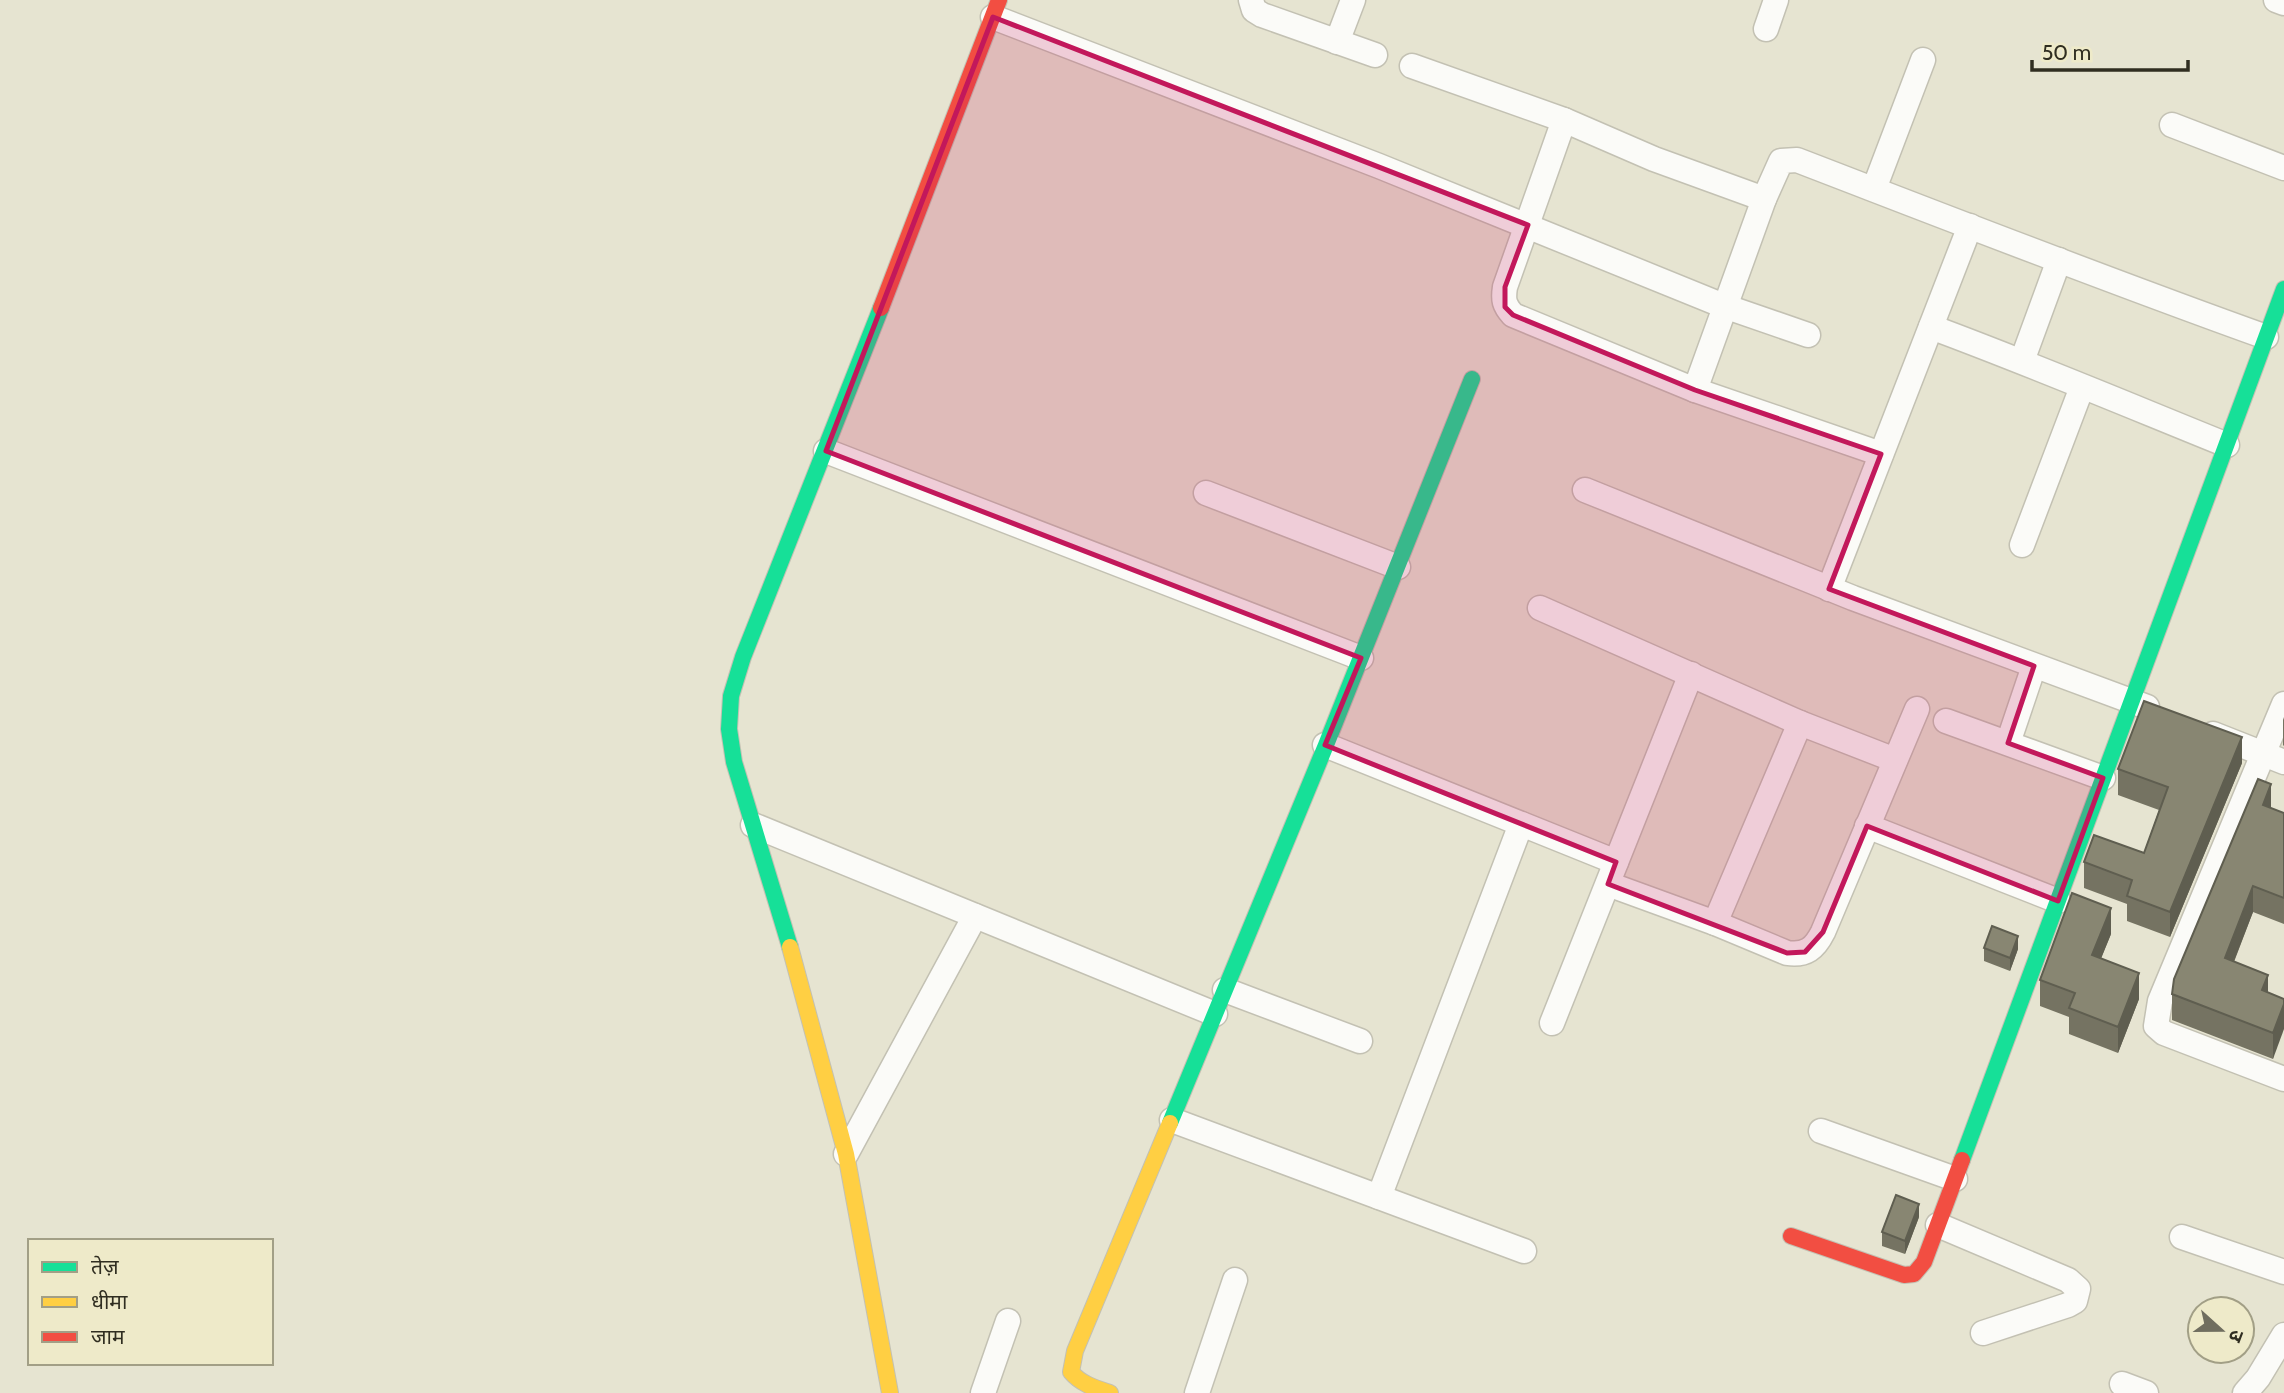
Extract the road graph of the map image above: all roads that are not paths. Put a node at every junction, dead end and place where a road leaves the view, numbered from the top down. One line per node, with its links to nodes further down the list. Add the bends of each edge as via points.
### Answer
1 (1251, 0): 8 (street, via 1262,15)
2 (1353, 0): 8 (street)
3 (1776, 0): 7 (street)
4 (2276, 0): 5 (street)
5 (2284, 3)
6 (996, 9): 17 (street); 30 (street)
7 (1766, 29)
8 (1337, 42): 9 (street)
9 (1374, 55)
10 (1923, 60): 15 (street)
11 (1412, 66): 12 (street)
12 (1564, 120): 16 (street); 17 (street)
13 (2172, 125): 14 (street)
14 (2284, 168)
15 (1874, 189): 16 (street, via 1788,159 1781,161); 18 (street)
16 (1763, 199): 21 (street)
17 (1528, 225): 21 (street); 28 (street, via 1503,299 1513,315)
18 (1970, 226): 19 (street); 22 (street)
19 (2059, 260): 24 (street); 25 (street)
20 (2284, 289): 24 (street)
21 (1724, 306): 23 (street); 28 (street)
22 (1931, 327): 25 (street); 31 (street)
23 (1808, 335)
24 (2266, 337): 29 (street)
25 (2022, 360): 27 (street)
26 (1472, 379): 35 (street)
27 (2082, 387): 29 (street); 34 (street)
28 (1695, 390): 31 (street)
29 (2227, 444): 41 (street)
30 (827, 451): 38 (street); 54 (street, via 731,696 734,762)
31 (1881, 454): 36 (street)
32 (1585, 490): 36 (street)
33 (1206, 493): 35 (street)
34 (2022, 545)
35 (1398, 567): 38 (street)
36 (1829, 589): 39 (street)
37 (1540, 608): 40 (street)
38 (1361, 659): 49 (street)
39 (2034, 666): 41 (street); 48 (street)
40 (1691, 674): 46 (street); 56 (street)
41 (2132, 701): 44 (street); 52 (street)
42 (2284, 704): 50 (street)
43 (1917, 709): 51 (street)
44 (2167, 715)
45 (1946, 721): 48 (street)
46 (1800, 723): 51 (street); 59 (street)
47 (2191, 725): 50 (street)
48 (2008, 743): 52 (street)
49 (1325, 746): 53 (street); 60 (street)
50 (2273, 758): 64 (street, via 2160,1001 2156,1026)
51 (1895, 760): 55 (street)
52 (2103, 778): 57 (street)
53 (1521, 824): 56 (street); 69 (street)
54 (753, 825): 58 (street); 67 (street)
55 (1867, 826): 57 (street); 59 (street, via 1823,932 1811,950 1787,953)
56 (1612, 873): 59 (street); 62 (street)
57 (2058, 901): 68 (street)
58 (975, 916): 61 (street); 67 (street)
59 (1715, 923)
60 (1225, 990): 61 (street); 63 (street)
61 (1215, 1014): 65 (street)
62 (1552, 1023)
63 (1360, 1041)
64 (2284, 1079)
65 (1172, 1120): 69 (street); 82 (street, via 1072,1360 1076,1379)
66 (1821, 1131): 68 (street)
67 (846, 1154): 80 (street)
68 (1955, 1179): 70 (street)
69 (1379, 1197): 73 (street)
70 (1938, 1226): 71 (street, via 1919,1272 1913,1275); 77 (street, via 2068,1280 2078,1289 2075,1301 2068,1305)
71 (1791, 1236)
72 (2182, 1237): 74 (street)
73 (1524, 1251)
74 (2284, 1272)
75 (1235, 1280): 83 (street)
76 (1008, 1321): 81 (street)
77 (1983, 1334)
78 (2284, 1335): 85 (street)
79 (2122, 1384): 84 (street)
80 (890, 1393)
81 (983, 1393)
82 (1110, 1393)
83 (1197, 1393)
84 (2146, 1393)
85 (2245, 1393)

